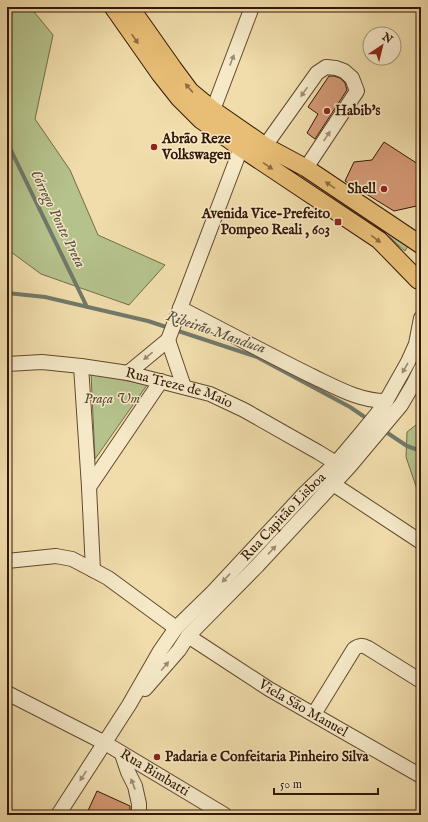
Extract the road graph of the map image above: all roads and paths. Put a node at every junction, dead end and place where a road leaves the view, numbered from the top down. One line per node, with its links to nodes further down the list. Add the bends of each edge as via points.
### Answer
1 (113, 7): 6 (main road, one-way to 6, via 179,98 201,120)
2 (130, 7): 4 (main road, one-way to 2, via 190,91)
3 (252, 7): 4 (street, one-way to 3)
4 (213, 110): 5 (main road)
5 (265, 146): 7 (main road); 7 (street, one-way to 5, via 357,91 352,78 344,71 326,67 317,73)
6 (241, 148): 9 (main road, one-way to 9, via 379,240); 10 (street)
7 (306, 168): 8 (main road, one-way to 7)
8 (421, 245)
9 (420, 277)
10 (178, 314): 12 (street); 19 (street, via 356,396)
11 (421, 318): 19 (street, Rua Capitão Lisboa, one-way to 19, via 416,344)
12 (169, 338): 16 (street, one-way to 16); 18 (street)
13 (7, 364): 14 (street, Rua Treze de Maio, via 42,362)
14 (81, 366): 16 (street, Rua Treze de Maio); 24 (street)
15 (421, 369): 20 (street, Rua Capitão Lisboa, via 401,404)
16 (128, 373): 17 (street, Rua Treze de Maio)
17 (161, 381): 18 (street, Rua Treze de Maio); 24 (street)
18 (184, 387): 22 (street, Rua Treze de Maio, via 210,394 244,410)
19 (386, 401): 20 (street, Rua Capitão Lisboa)
20 (382, 418): 21 (street, Rua Capitão Lisboa)
21 (363, 441): 22 (street, Rua Capitão Lisboa); 23 (street, Rua Capitão Lisboa)
22 (336, 463): 28 (street, Rua Capitão Lisboa, one-way to 28)
23 (333, 484): 25 (street); 29 (street, Rua Capitão Lisboa, one-way to 23)
24 (89, 487): 27 (street)
25 (421, 542)
26 (7, 561): 27 (street, via 56,556 72,559)
27 (93, 570): 28 (street, via 108,578)
28 (176, 628): 32 (street, Rua Capitão Lisboa)
29 (188, 636): 32 (street, Rua Capitão Lisboa, one-way to 29, via 147,687); 33 (street, Viela São Manuel)
30 (421, 681): 33 (street, via 368,648 358,646)
31 (7, 693): 34 (street, Rua Bimbatti)
32 (129, 704): 34 (street, Rua Capitão Lisboa)
33 (314, 714): 36 (street, Viela São Manuel)
34 (104, 743): 35 (street, Rua Bimbatti); 37 (street, Rua Capitão Lisboa, one-way to 37)
35 (122, 754): 38 (street, one-way to 35, via 135,786); 39 (street, Rua Bimbatti)
36 (421, 776)
37 (58, 815)
38 (139, 815)
39 (225, 815)

